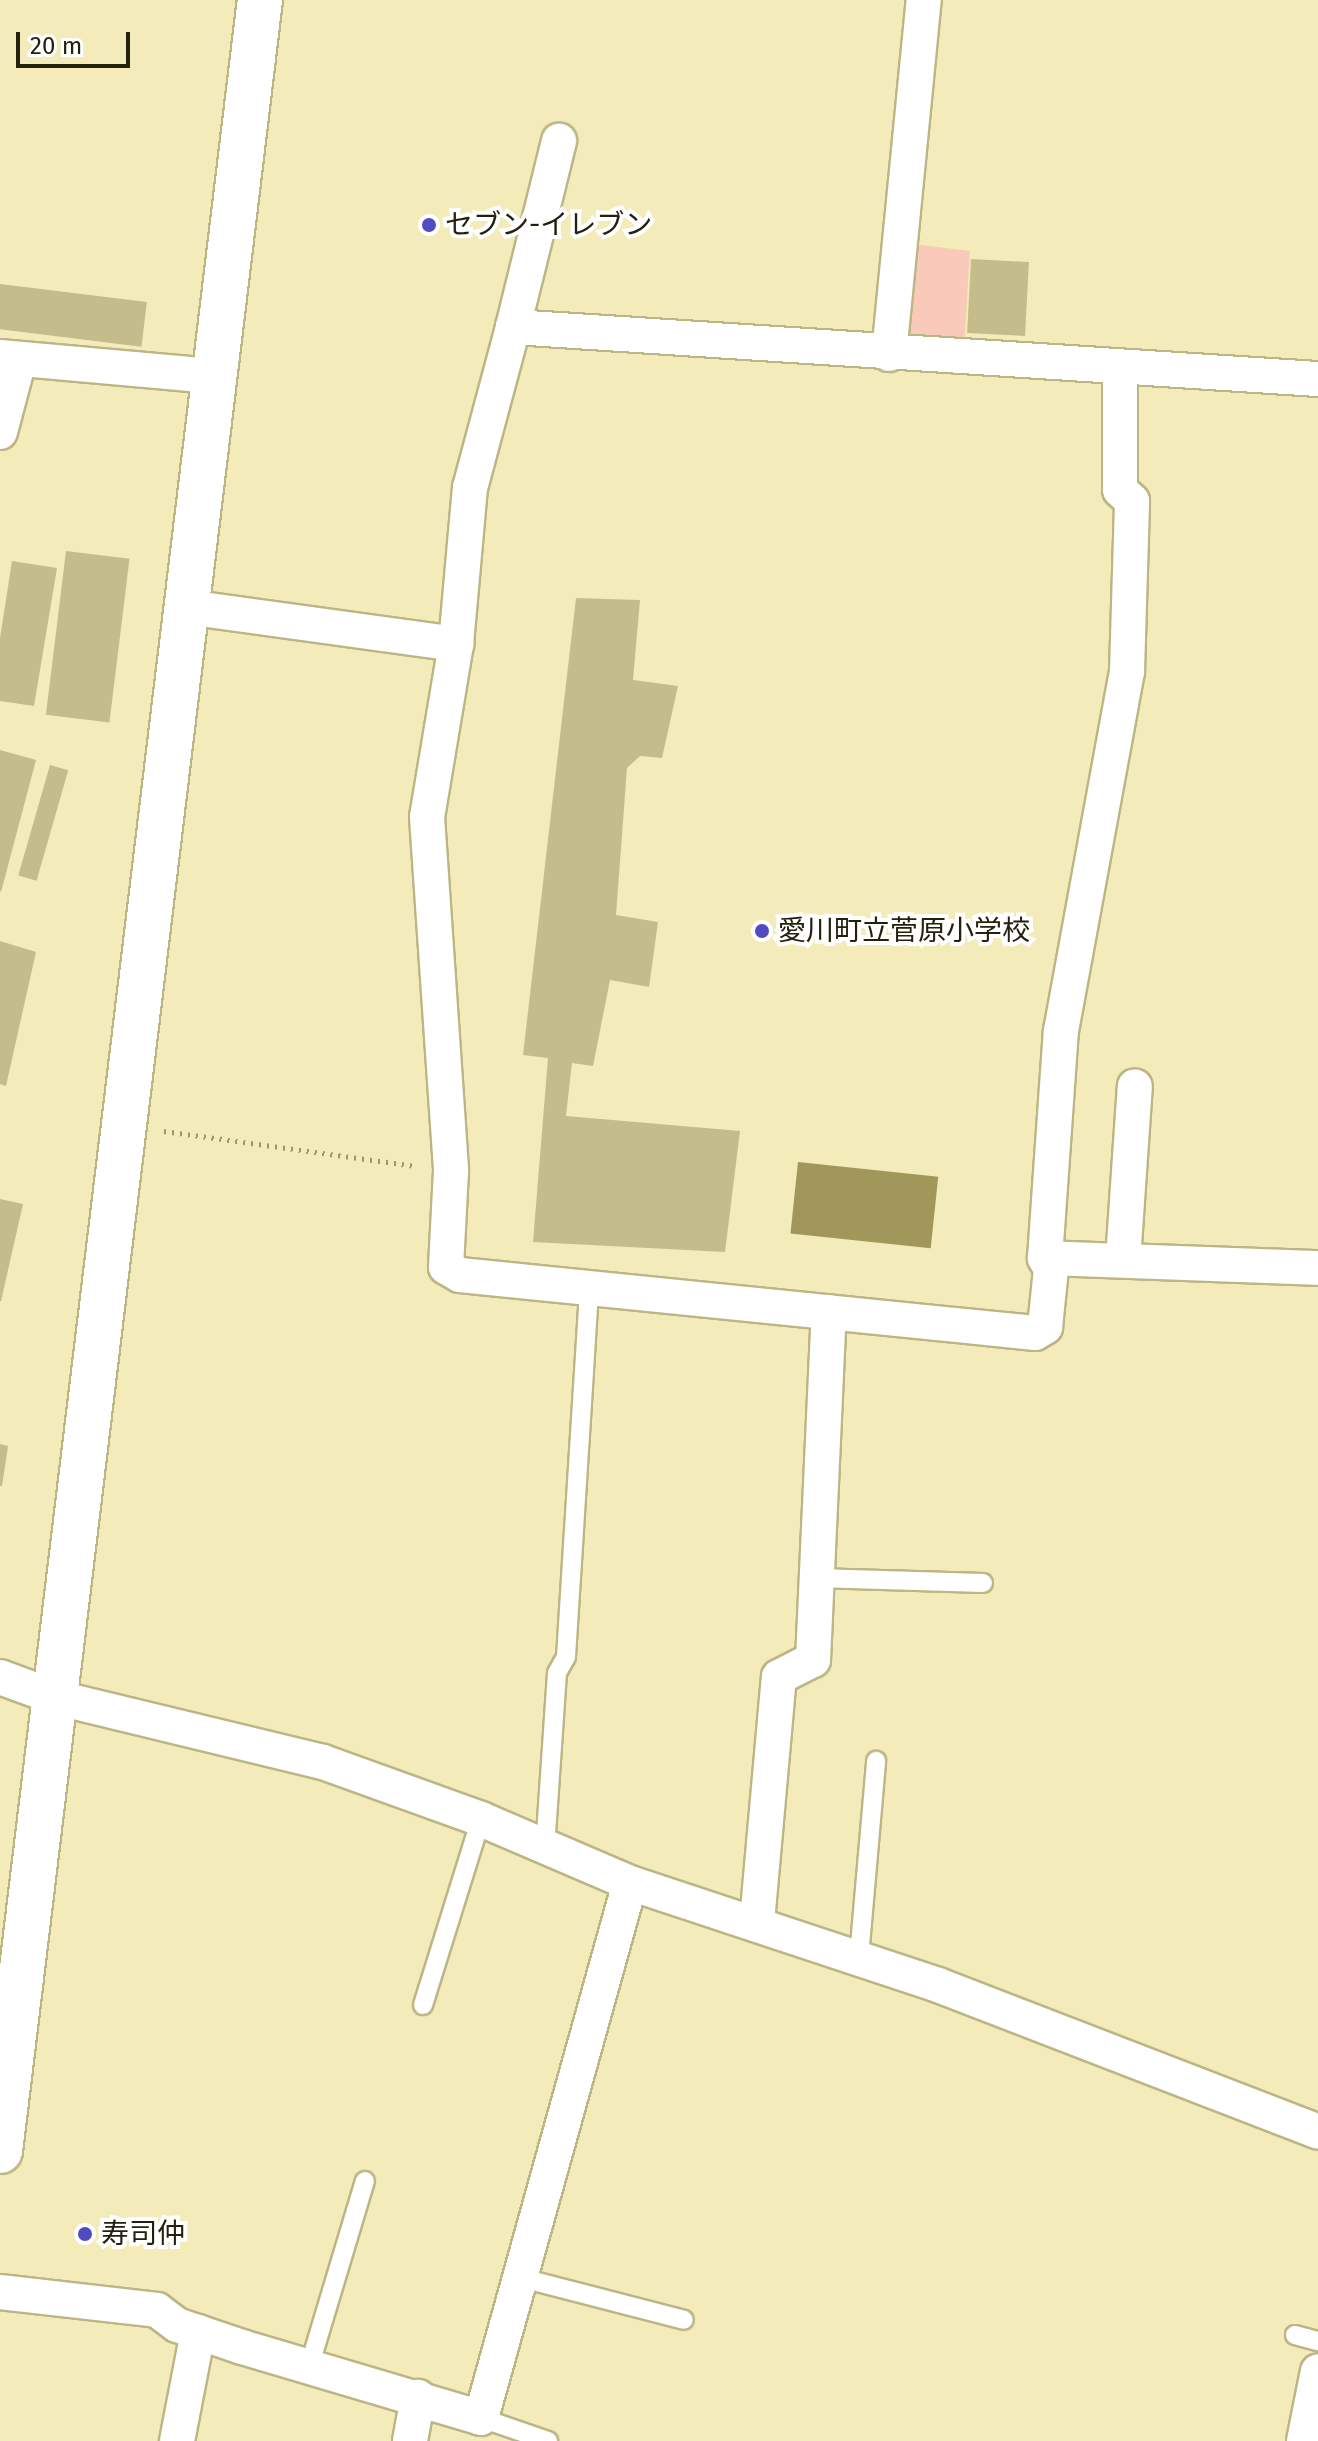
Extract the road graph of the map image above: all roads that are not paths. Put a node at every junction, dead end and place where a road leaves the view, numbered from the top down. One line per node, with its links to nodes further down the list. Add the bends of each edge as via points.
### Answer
1 (260, 0): 8 (street)
2 (924, 0): 5 (street)
3 (559, 141): 4 (street)
4 (513, 327): 5 (street); 12 (street, via 470,488)
5 (889, 354): 7 (street)
6 (10, 359): 8 (street); 10 (street)
7 (1120, 369): 9 (street); 14 (street, via 1120,490 1132,501 1127,672 1061,1031)
8 (215, 376): 11 (street)
9 (1318, 379)
10 (0, 432)
11 (186, 607): 12 (street); 22 (street)
12 (456, 644): 17 (street, via 427,817 451,1171 446,1267 460,1275)
13 (1135, 1086): 15 (street)
14 (1045, 1258): 15 (street); 18 (street, via 1051,1269 1045,1327 1035,1333)
15 (1123, 1260): 16 (street)
16 (1318, 1268)
17 (589, 1288): 18 (street); 25 (lane, via 566,1657 557,1673)
18 (829, 1312): 19 (street)
19 (816, 1578): 20 (lane); 27 (street, via 813,1660 779,1677)
20 (983, 1583)
21 (0, 1677): 22 (street)
22 (54, 1697): 24 (street, via 323,1762); 31 (street)
23 (876, 1761): 28 (lane)
24 (481, 1819): 25 (street); 29 (lane)
25 (545, 1849): 26 (street)
26 (630, 1883): 27 (street); 33 (street)
27 (757, 1922): 28 (street)
28 (859, 1957): 30 (street)
29 (423, 2005)
30 (1318, 2132)
31 (0, 2151)
32 (365, 2181): 39 (lane)
33 (522, 2278): 35 (lane); 42 (street)
34 (0, 2292): 36 (street, via 157,2310)
35 (684, 2320)
36 (198, 2332): 39 (street); 43 (street)
37 (1295, 2335): 38 (lane)
38 (1318, 2341)
39 (310, 2364): 41 (street)
40 (1318, 2371): 46 (street)
41 (418, 2397): 42 (street); 44 (street)
42 (481, 2418): 45 (lane)
43 (177, 2441)
44 (410, 2441)
45 (548, 2441)
46 (1304, 2441)

